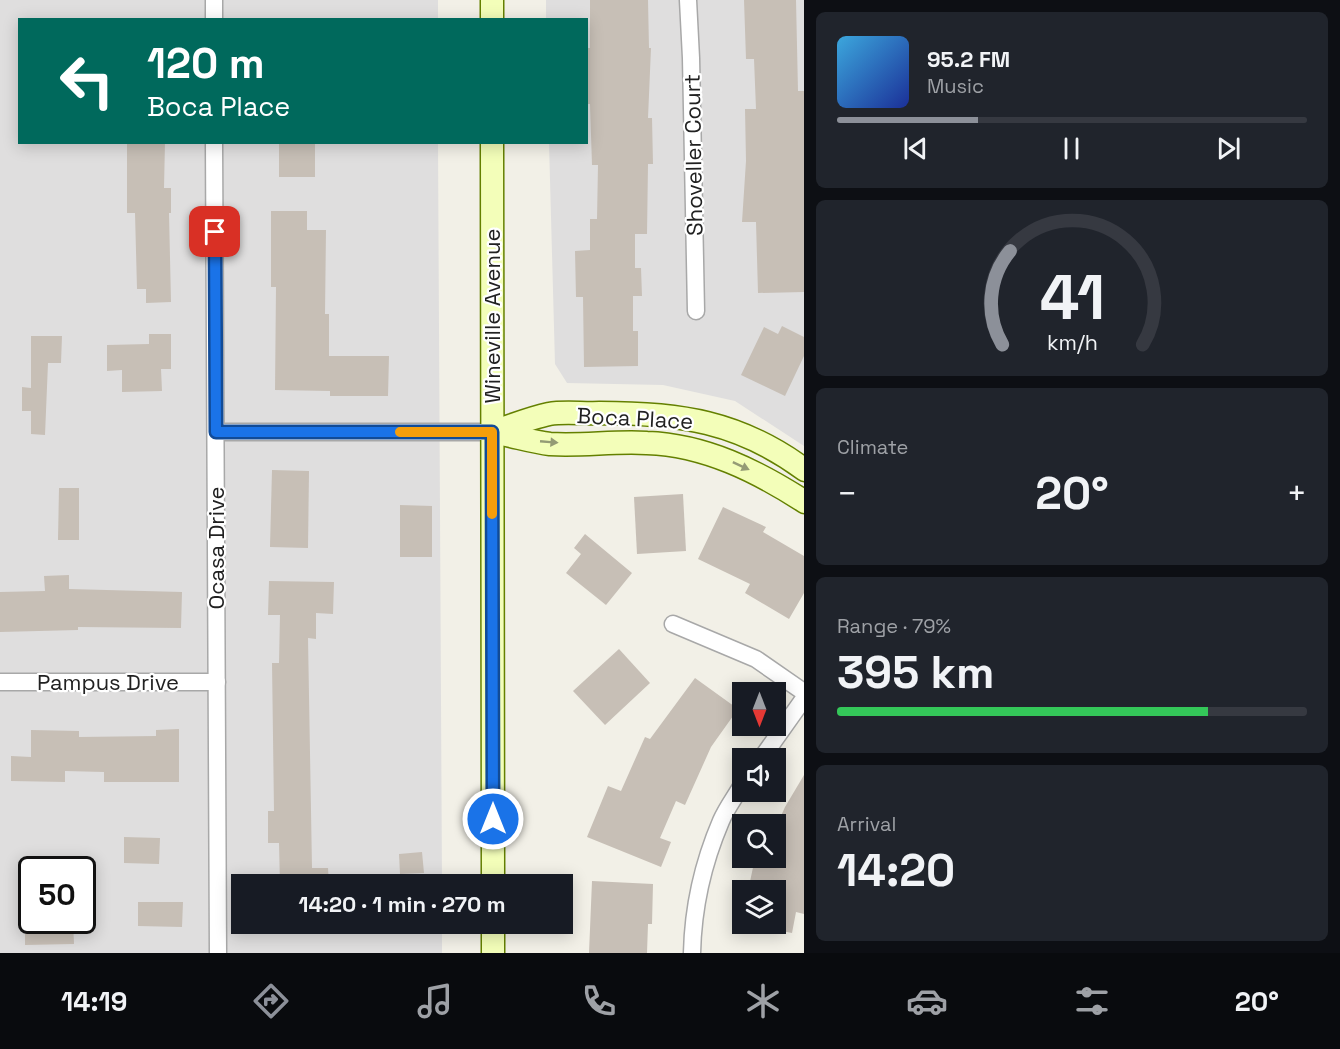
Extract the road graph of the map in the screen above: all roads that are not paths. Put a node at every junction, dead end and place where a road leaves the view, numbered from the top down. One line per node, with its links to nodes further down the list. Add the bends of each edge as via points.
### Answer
1 (214, 0): 4 (street)
2 (492, 0): 5 (main road)
3 (688, 0): 8 (street, Shoveller Court)
4 (214, 18)
5 (492, 18)
6 (214, 144): 9 (street, Ocasa Drive)
7 (492, 144): 10 (main road, Wineville Avenue)
8 (696, 311)
9 (216, 432): 10 (street, Boca Place); 15 (street, Ocasa Drive)
10 (492, 432): 11 (main road, Boca Place, via 551,414 679,417 744,434 787,456); 12 (main road, Boca Place, one-way to 12, via 549,444 649,442 692,449 735,462); 19 (main road, Wineville Avenue)
11 (804, 470)
12 (804, 502)
13 (673, 624): 16 (street, via 756,659)
14 (0, 682): 15 (street, Pampus Drive)
15 (217, 682): 21 (street, Ocasa Drive)
16 (804, 695): 17 (street)
17 (768, 748)
18 (732, 802): 23 (street, via 703,870 692,924)
19 (493, 874)
20 (493, 934): 22 (main road)
21 (218, 953)
22 (493, 953)
23 (692, 953)

